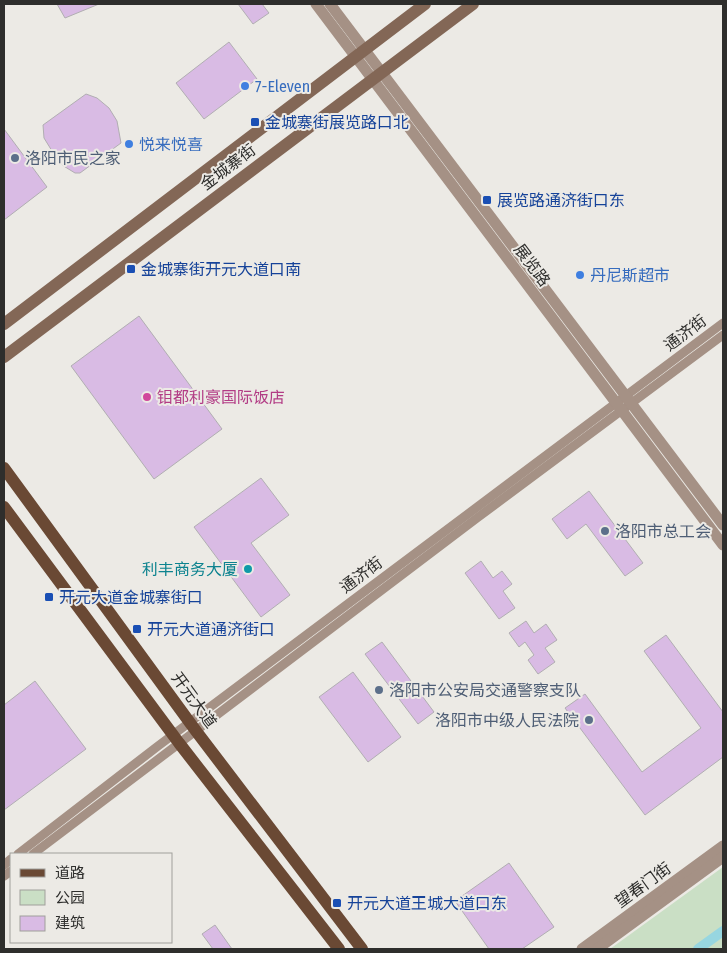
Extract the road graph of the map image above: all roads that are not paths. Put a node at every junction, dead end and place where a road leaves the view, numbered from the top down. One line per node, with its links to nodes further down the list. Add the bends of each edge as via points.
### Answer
1 (316, 4): 5 (street, 展览路)
2 (330, 4): 5 (street, 展览路)
3 (425, 4): 5 (main road, 金城寨街)
4 (473, 4): 6 (main road, 金城寨街)
5 (360, 52): 6 (street, 展览路); 8 (main road, 金城寨街)
6 (377, 75): 10 (main road, 金城寨街); 11 (street, 展览路); 12 (street, 展览路)
7 (723, 323): 11 (street, 通济街)
8 (4, 324)
9 (723, 336): 11 (street, 通济街)
10 (4, 357)
11 (628, 400): 12 (street, 通济街); 15 (street, 展览路)
12 (618, 408): 16 (street, 展览路); 17 (street, 通济街, via 478,518)
13 (4, 468): 17 (main road, 开元大道)
14 (4, 507): 18 (main road)
15 (723, 525)
16 (723, 545)
17 (193, 726): 18 (street, 通济街); 24 (main road, 开元大道)
18 (176, 739): 20 (street, 通济街); 21 (street, 通济街); 23 (main road)
19 (723, 846): 25 (street, 望春门街)
20 (19, 853)
21 (34, 853)
22 (723, 857): 26 (street, 望春门街)
23 (339, 949)
24 (362, 949)
25 (582, 949)
26 (597, 949)

